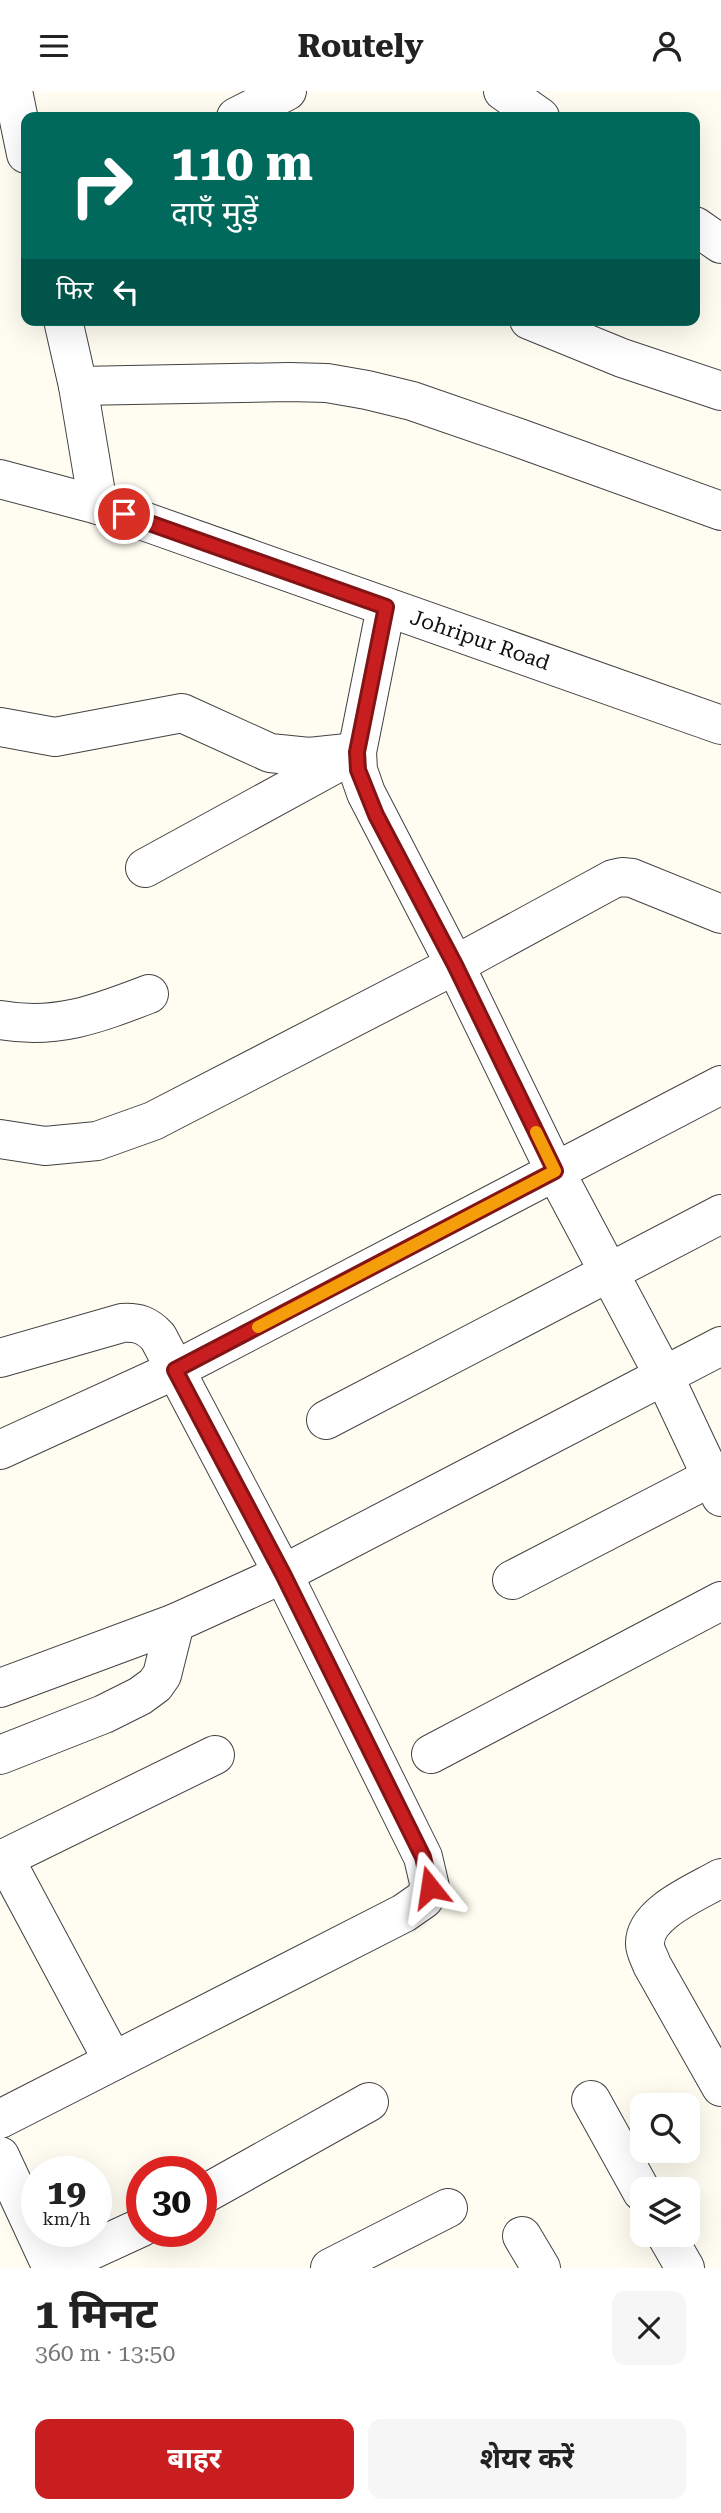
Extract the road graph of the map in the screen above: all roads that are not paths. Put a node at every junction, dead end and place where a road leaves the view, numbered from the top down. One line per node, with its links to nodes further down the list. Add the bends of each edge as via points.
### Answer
1 (286, 91): 5 (street)
2 (503, 91): 6 (street)
3 (20, 94): 4 (street)
4 (22, 112)
5 (246, 112)
6 (533, 112)
7 (700, 229): 8 (street)
8 (721, 244)
9 (64, 326): 11 (street)
10 (544, 326): 12 (street)
11 (78, 386): 14 (street); 15 (street, via 289,382 367,390 412,401)
12 (721, 391)
13 (0, 479): 14 (street, Johripur Road)
14 (98, 505): 16 (street, Johripur Road)
15 (721, 511)
16 (386, 607): 17 (street, Johripur Road); 19 (street)
17 (721, 725)
18 (0, 727): 19 (street, via 55,737 183,713 270,753 309,757)
19 (357, 752): 20 (street); 22 (street, via 358,770 371,804)
20 (145, 868)
21 (721, 914): 22 (street, via 622,877)
22 (455, 965): 26 (street, via 153,1121 97,1141 45,1146); 27 (street)
23 (149, 994): 24 (street, via 57,1023)
24 (0, 1020)
25 (721, 1085): 27 (street)
26 (0, 1139)
27 (555, 1171): 29 (street); 32 (street)
28 (721, 1214): 29 (street)
29 (609, 1272): 33 (street); 34 (street)
30 (721, 1346): 33 (street)
31 (0, 1358): 32 (street, via 137,1322 158,1336)
32 (175, 1370): 35 (street); 37 (street)
33 (664, 1376): 36 (street); 37 (street)
34 (326, 1420)
35 (0, 1450)
36 (718, 1482): 38 (street)
37 (283, 1574): 40 (street); 46 (street, via 423,1857 430,1887 424,1899 404,1913)
38 (512, 1580)
39 (721, 1601): 42 (street)
40 (175, 1623): 41 (street); 43 (street, via 162,1675 155,1685 104,1714)
41 (0, 1688)
42 (431, 1754)
43 (0, 1755)
44 (215, 1755): 46 (street, via 6,1857)
45 (721, 1878): 47 (street, via 650,1924 645,1945)
46 (113, 2061): 50 (street)
47 (721, 2087)
48 (591, 2100): 52 (street)
49 (369, 2102): 53 (street)
50 (0, 2119)
51 (0, 2157): 59 (street)
52 (634, 2177)
53 (217, 2187)
54 (448, 2208): 58 (street)
55 (126, 2234): 59 (street)
56 (522, 2236): 61 (street)
57 (673, 2247): 62 (street)
58 (392, 2254): 60 (street)
59 (53, 2268)
60 (330, 2268)
61 (541, 2268)
62 (685, 2268)

